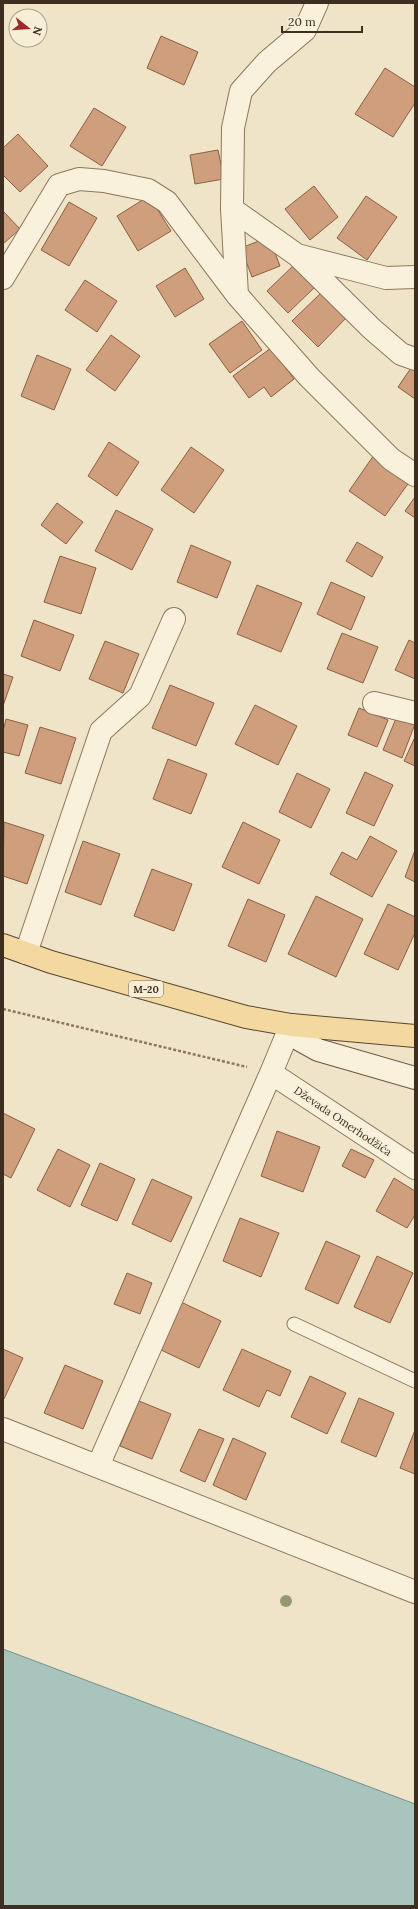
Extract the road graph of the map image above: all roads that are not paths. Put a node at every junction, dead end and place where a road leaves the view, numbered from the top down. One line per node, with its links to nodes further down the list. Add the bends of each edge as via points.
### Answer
1 (317, 3): 2 (street, via 305,30 267,62 241,91 233,128)
2 (232, 209): 3 (street); 6 (street)
3 (297, 255): 4 (street, via 386,278); 7 (street, via 372,329 402,354)
4 (415, 277)
5 (3, 278): 6 (street, via 59,185 79,179 148,190 167,202)
6 (237, 295): 8 (street, via 309,377 391,459)
7 (415, 359)
8 (415, 475)
9 (174, 619): 13 (street, via 140,696 101,731)
10 (374, 703): 11 (street)
11 (415, 713)
12 (3, 945): 13 (main road, M-20)
13 (26, 953): 14 (main road, M-20, via 197,1004)
14 (290, 1025): 15 (main road, M-20); 16 (street); 17 (street, via 300,1040 318,1050)
15 (415, 1036)
16 (271, 1073): 18 (street, Dževada Omerhodžića); 22 (street)
17 (415, 1078)
18 (415, 1168)
19 (294, 1324): 20 (lane)
20 (415, 1380)
21 (3, 1429): 22 (street)
22 (98, 1466): 23 (street)
23 (415, 1592)

